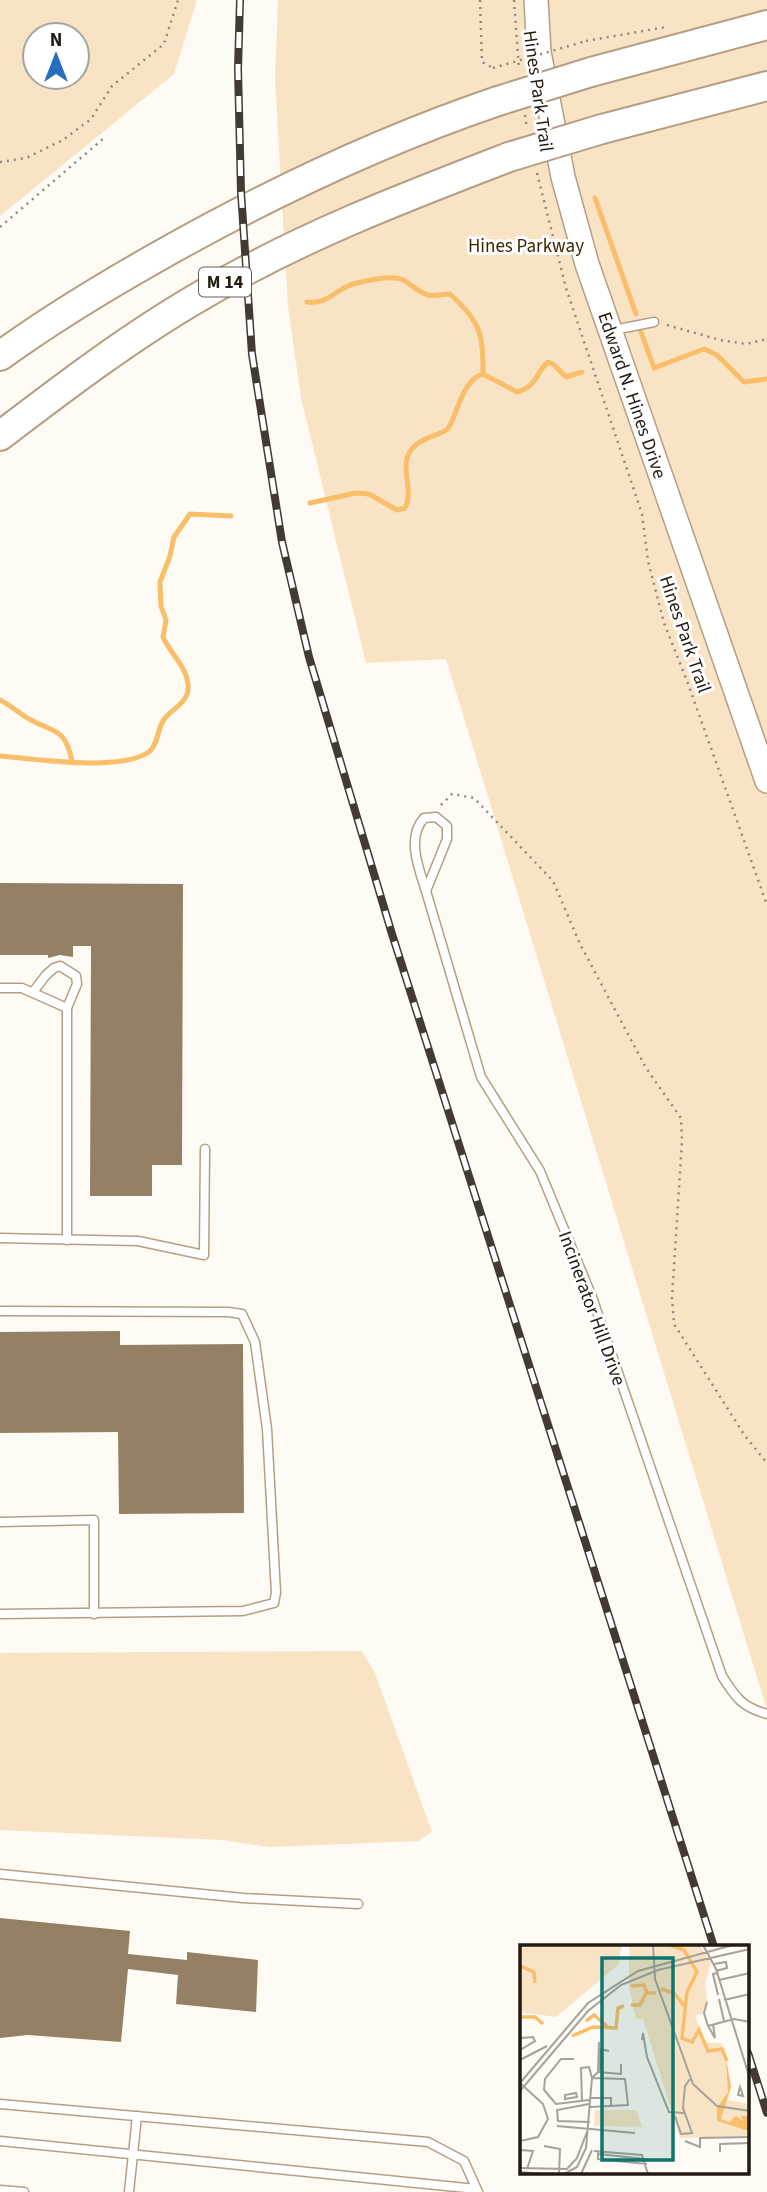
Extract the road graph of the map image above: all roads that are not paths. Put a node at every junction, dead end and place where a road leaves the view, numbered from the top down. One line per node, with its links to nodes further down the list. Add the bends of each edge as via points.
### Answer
1 (536, 0): 5 (street, Edward N. Hines Drive, via 539,52 564,177)
2 (767, 25): 6 (highway, bridge, via 591,72 391,140 200,233 47,322)
3 (767, 86): 7 (highway, M 14, bridge, via 602,129 386,204 203,294)
4 (653, 322): 5 (lane)
5 (611, 331): 8 (street, Edward N. Hines Drive)
6 (0, 356)
7 (0, 436)
8 (767, 781)
9 (426, 891): 9 (lane, Incinerator Hill Drive, via 415,854 416,826 424,818 436,817 447,825 447,839); 20 (lane, Incinerator Hill Drive, via 481,1077 540,1171 592,1297 722,1676 748,1709)
10 (0, 988): 11 (lane)
11 (33, 992): 12 (lane); 12 (lane, via 54,968 69,970 77,985)
12 (66, 1008): 15 (lane)
13 (205, 1149): 15 (lane, via 204,1255 138,1241)
14 (0, 1238): 15 (lane)
15 (67, 1240)
16 (0, 1311): 19 (lane, via 228,1312 242,1314 255,1342 267,1429 274,1603 243,1611)
17 (0, 1522): 19 (lane, via 94,1520)
18 (0, 1614): 19 (lane)
19 (94, 1614)
20 (767, 1714)
21 (0, 1874): 22 (lane, via 243,1898)
22 (358, 1904)
23 (0, 2104): 24 (lane)
24 (137, 2116): 26 (lane); 28 (lane, via 428,2142 464,2161)
25 (0, 2141): 26 (lane)
26 (133, 2154): 28 (lane); 30 (lane)
27 (0, 2190): 29 (lane)
28 (477, 2190)
29 (24, 2192)
30 (129, 2192)

